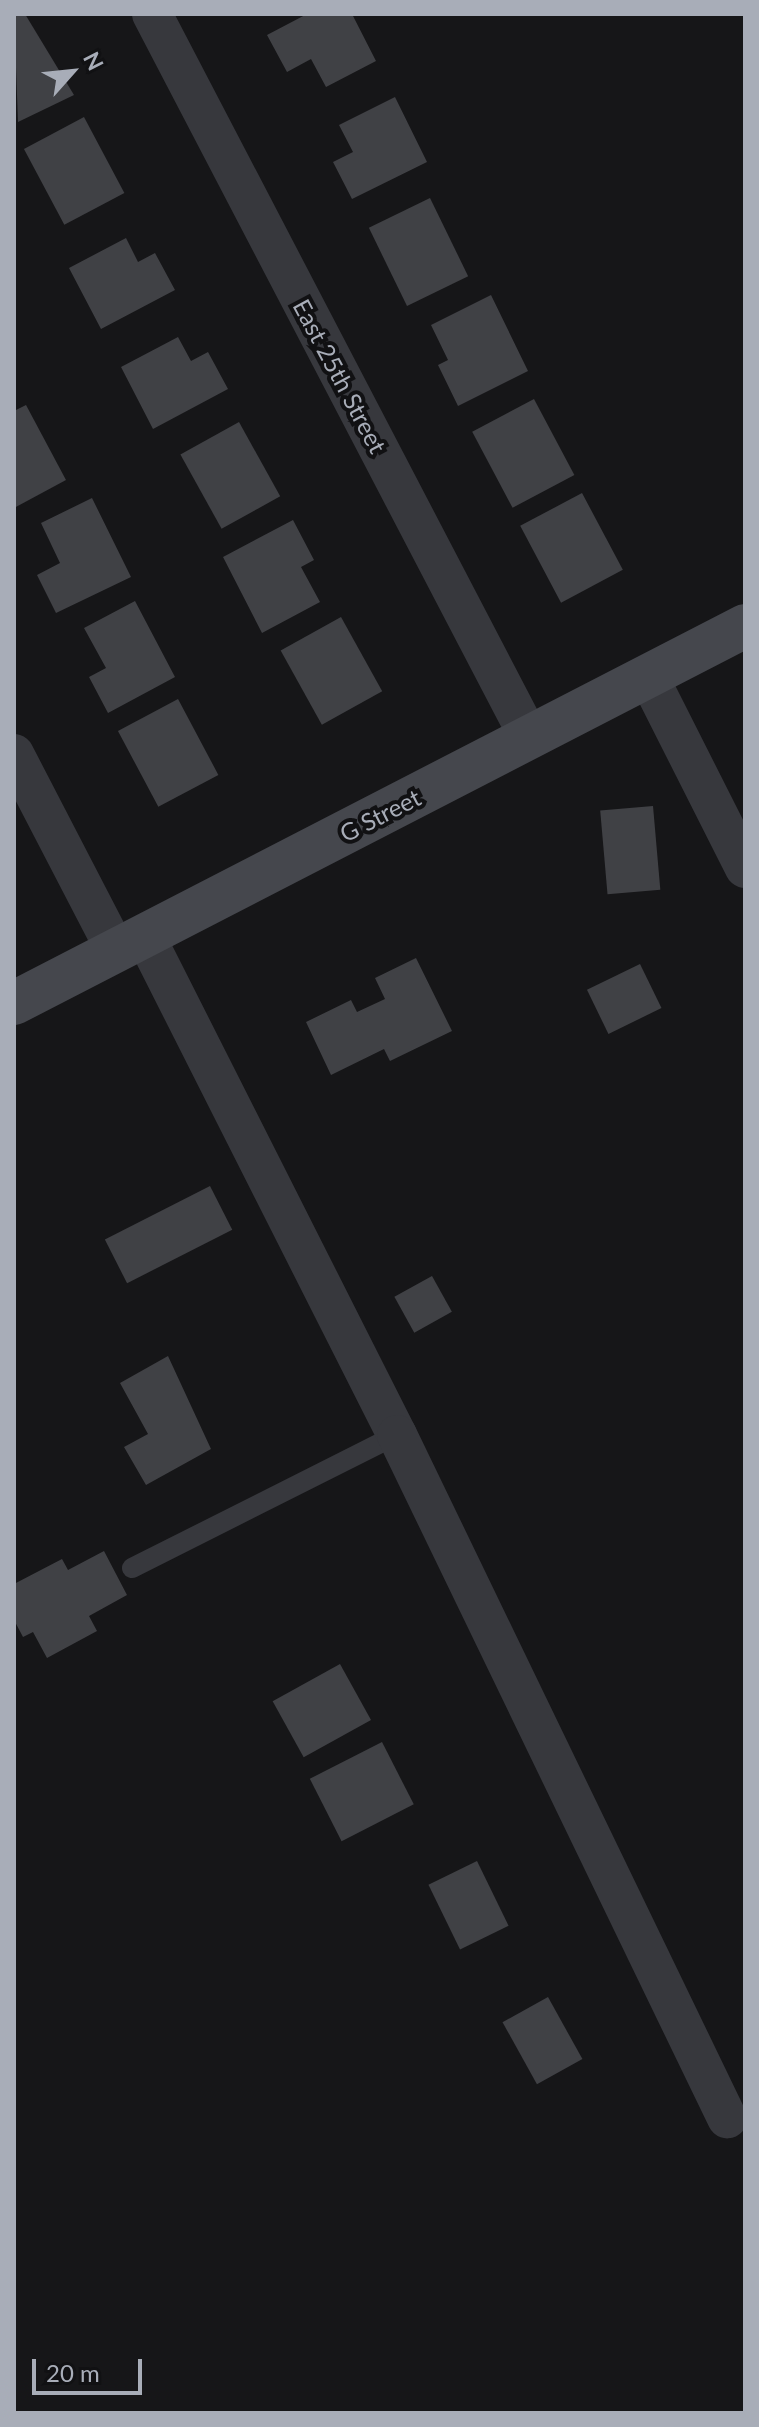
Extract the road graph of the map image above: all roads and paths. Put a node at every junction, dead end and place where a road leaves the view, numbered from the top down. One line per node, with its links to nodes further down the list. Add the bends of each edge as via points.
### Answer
1 (152, 14): 4 (street, East 25th Street)
2 (745, 626): 3 (main road, G Street)
3 (648, 676): 4 (main road, G Street); 6 (street)
4 (529, 737): 7 (main road, G Street)
5 (14, 754): 7 (street)
6 (745, 868)
7 (131, 943): 8 (main road, G Street); 9 (street)
8 (14, 1003)
9 (397, 1435): 10 (lane); 11 (street)
10 (132, 1568)
11 (727, 2118)

